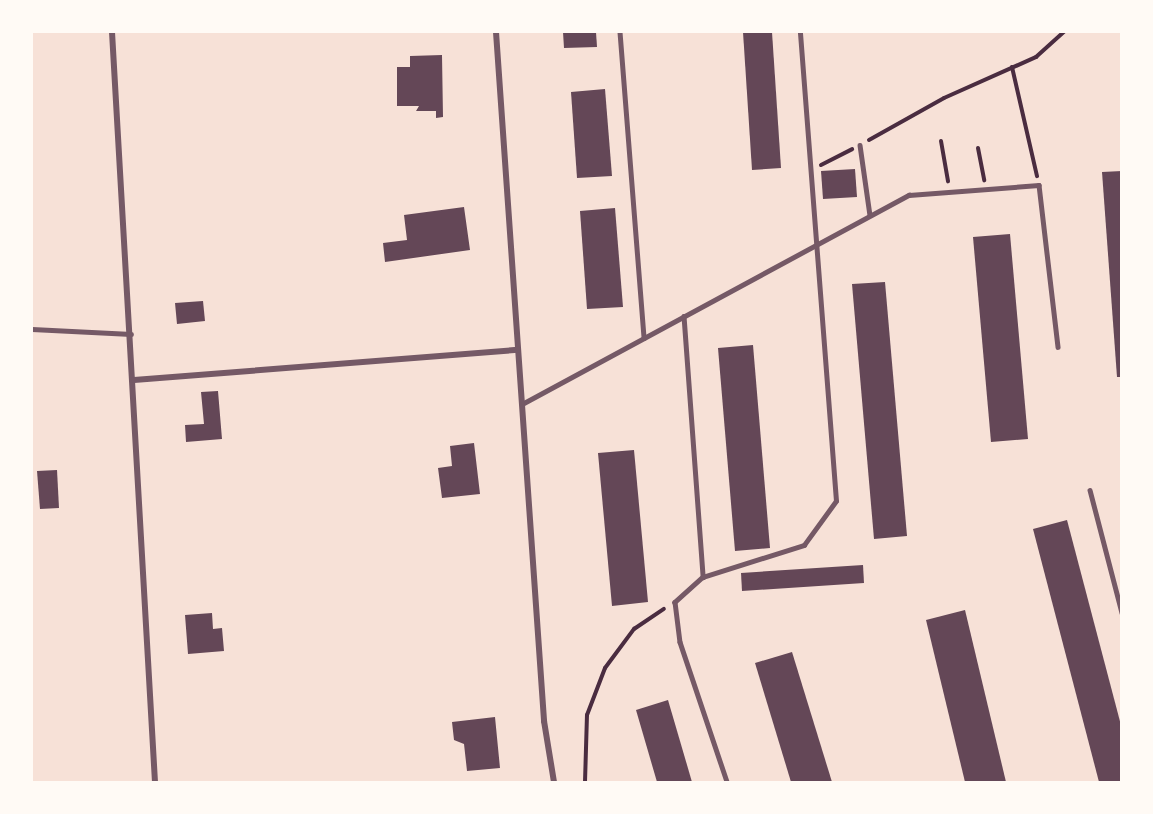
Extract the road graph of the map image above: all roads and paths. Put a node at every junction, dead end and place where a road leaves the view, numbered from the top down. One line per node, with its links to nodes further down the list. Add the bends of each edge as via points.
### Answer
1 (112, 32): 18 (street)
2 (496, 32): 21 (street)
3 (620, 32): 19 (lane)
4 (800, 32): 10 (lane)
5 (1064, 32): 6 (path, via 1036,57)
6 (1012, 67): 8 (path, via 944,98); 11 (path)
7 (941, 141): 13 (path)
8 (860, 145): 10 (path); 14 (lane)
9 (978, 148): 12 (path)
10 (810, 171): 15 (lane)
11 (1039, 185): 12 (lane); 20 (lane)
12 (986, 190): 13 (lane)
13 (950, 192): 14 (lane, via 909,195)
14 (870, 216): 15 (lane)
15 (815, 245): 16 (lane); 25 (lane, via 836,501 804,545)
16 (684, 316): 19 (lane); 25 (lane)
17 (32, 329): 18 (lane)
18 (131, 334): 22 (street)
19 (644, 338): 23 (lane)
20 (1058, 347)
21 (518, 350): 22 (street); 23 (street)
22 (134, 380): 28 (street)
23 (522, 404): 29 (street, via 544,721)
24 (1090, 490): 27 (lane)
25 (703, 577): 26 (lane)
26 (675, 602): 30 (path, via 634,628 605,668 587,715); 31 (lane, via 680,642)
27 (1122, 613)
28 (155, 783)
29 (554, 783)
30 (585, 783)
31 (727, 783)

